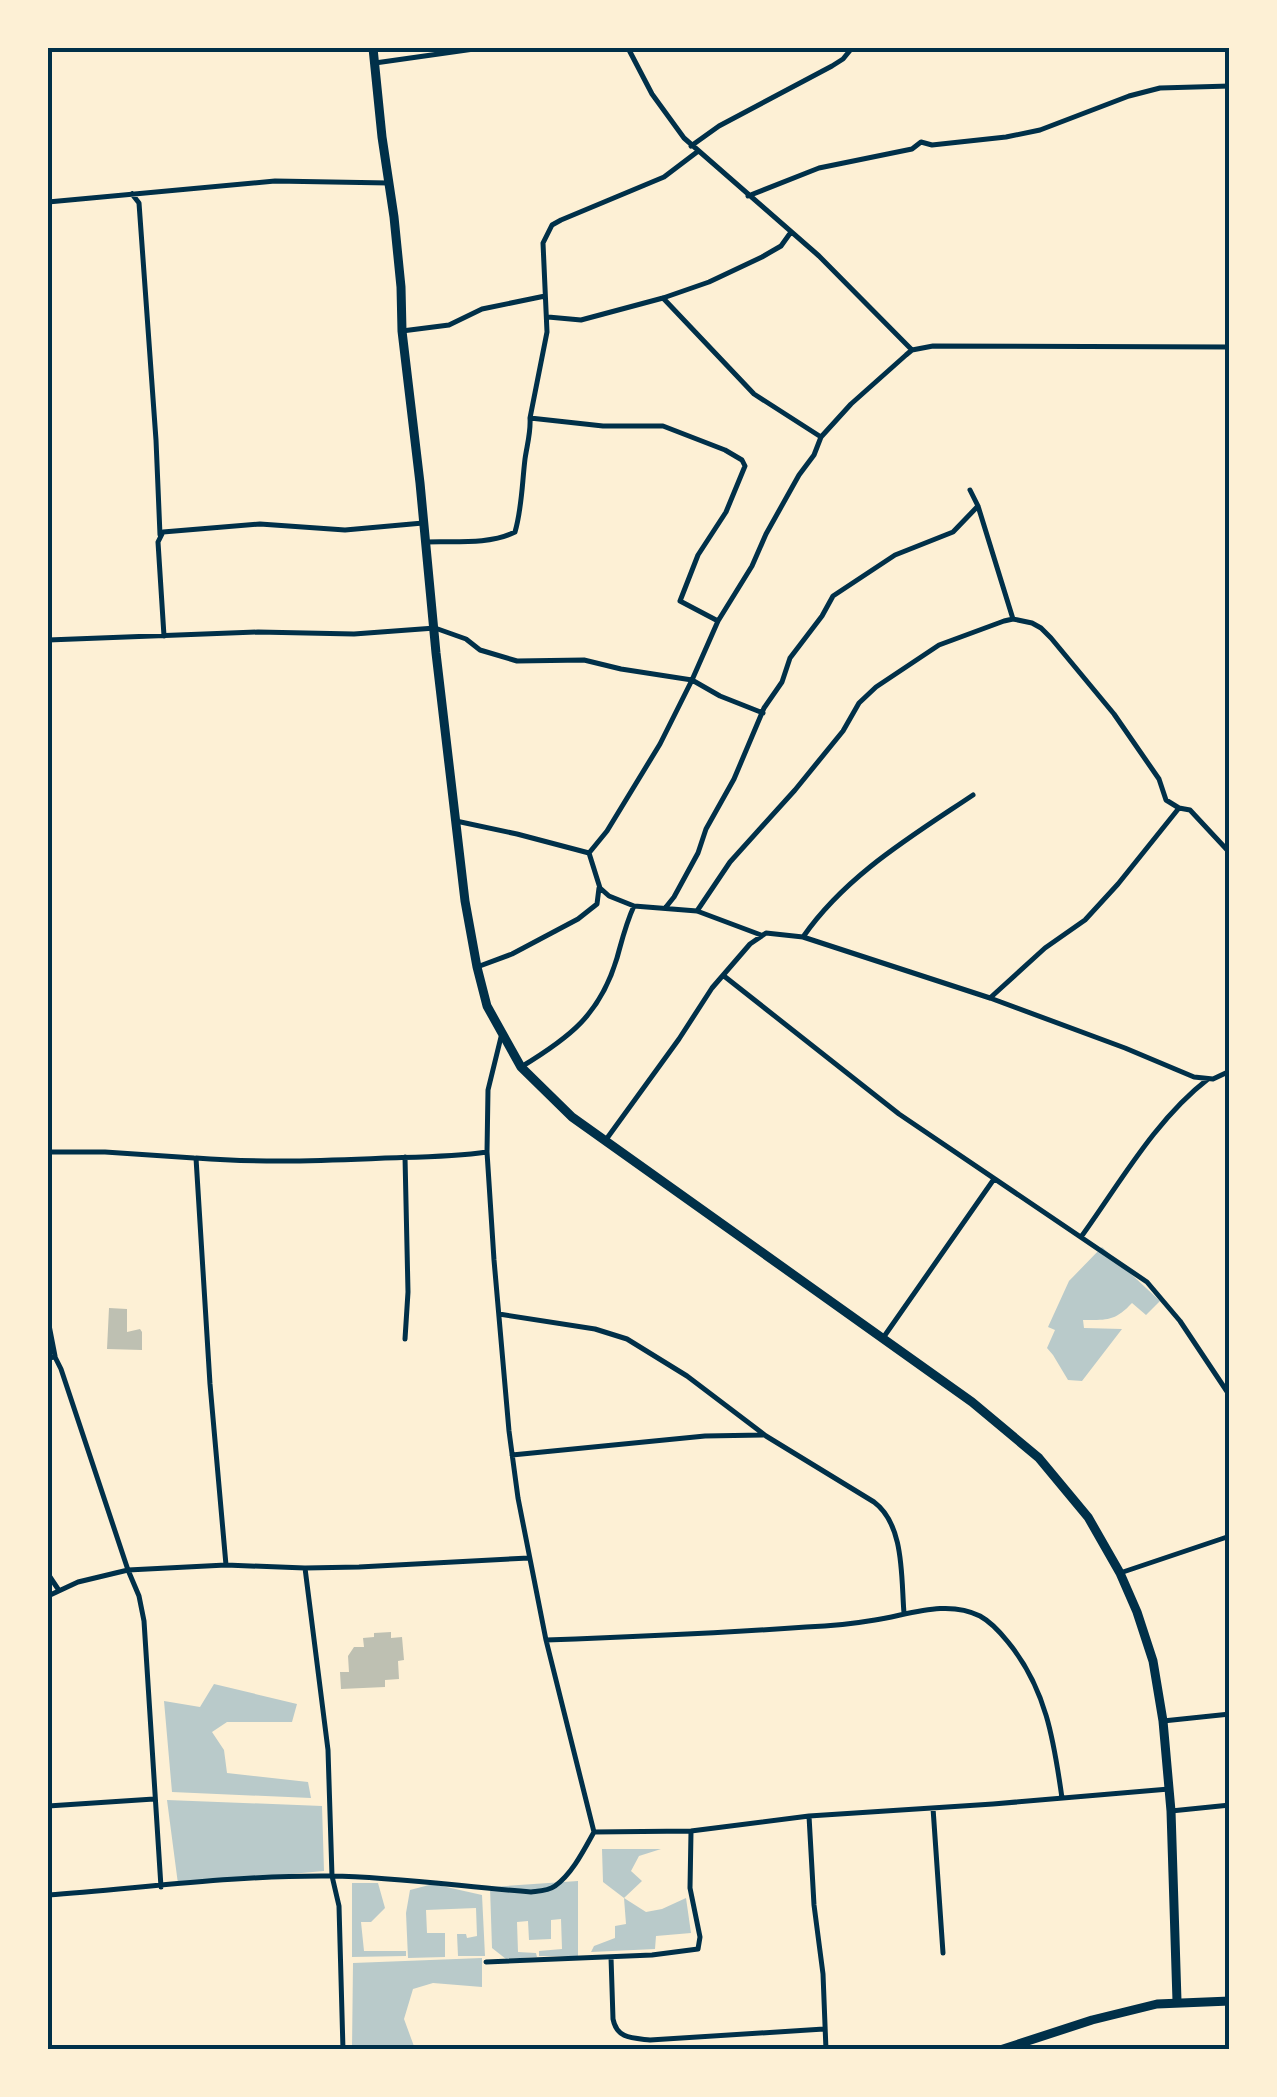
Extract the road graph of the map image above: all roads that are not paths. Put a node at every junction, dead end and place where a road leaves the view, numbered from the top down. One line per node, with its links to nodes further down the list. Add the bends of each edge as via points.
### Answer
1 (373, 48): 5 (main road)
2 (481, 48): 5 (street)
3 (628, 48): 7 (street, via 662,110)
4 (852, 48): 7 (street, via 832,66 719,126)
5 (375, 63): 8 (main road)
6 (1230, 86): 10 (street, via 1160,88 1040,130 932,146 921,142 820,168)
7 (694, 149): 10 (street); 13 (street, via 664,176 552,225 543,250)
8 (389, 183): 9 (street, via 275,181); 16 (main road)
9 (132, 194): 11 (street); 24 (street, via 138,203)
10 (748, 196): 12 (street)
11 (48, 202)
12 (791, 232): 14 (street, via 762,258); 18 (street)
13 (546, 296): 15 (street); 16 (street)
14 (663, 298): 15 (street, via 580,320); 20 (street, via 754,394)
15 (548, 317): 19 (street)
16 (402, 332): 23 (main road)
17 (1230, 347): 18 (street)
18 (912, 350): 20 (street)
19 (530, 418): 25 (street, via 515,532); 27 (street, via 664,426 742,460 735,492 680,602)
20 (821, 437): 27 (street)
21 (970, 490): 22 (street)
22 (978, 506): 26 (street); 32 (street, via 952,532 895,555 833,596 790,658)
23 (423, 523): 24 (street, via 345,530 260,524); 25 (main road)
24 (160, 534): 29 (street)
25 (426, 542): 28 (main road)
26 (1013, 620): 34 (street, via 1051,638 1114,714 1166,800); 41 (street, via 939,644 868,695)
27 (718, 621): 31 (street)
28 (435, 628): 29 (street); 31 (street, via 518,661 584,660); 35 (main road)
29 (164, 636): 30 (street)
30 (48, 640)
31 (692, 680): 32 (street); 36 (street, via 660,744)
32 (763, 713): 40 (street)
33 (973, 795): 43 (street, via 870,866)
34 (1179, 808): 37 (street, via 1190,810); 46 (street, via 1086,920)
35 (456, 821): 36 (street); 44 (main road)
36 (589, 853): 38 (street)
37 (1230, 853)
38 (600, 888): 39 (street); 44 (street, via 596,904 578,919)
39 (634, 906): 40 (street); 48 (street, via 589,1015 577,1031)
40 (666, 907): 41 (street)
41 (697, 911): 42 (street)
42 (762, 935): 43 (street); 45 (street)
43 (803, 937): 46 (street)
44 (476, 967): 47 (main road)
45 (724, 976): 51 (street); 56 (street, via 899,1114)
46 (990, 998): 50 (street)
47 (502, 1036): 48 (main road); 53 (street, via 490,1078)
48 (521, 1068): 51 (main road)
49 (1230, 1071): 50 (street)
50 (1208, 1079): 57 (street, via 1147,1143)
51 (605, 1141): 60 (main road)
52 (48, 1152): 54 (street)
53 (487, 1152): 55 (street); 58 (street)
54 (196, 1158): 55 (street); 68 (street)
55 (405, 1158): 61 (street)
56 (994, 1179): 57 (street); 60 (street)
57 (1081, 1237): 63 (street, via 1155,1290)
58 (499, 1314): 64 (street, via 627,1339); 65 (street)
59 (48, 1320): 62 (street)
60 (882, 1338): 71 (main road, via 1039,1458 1088,1517)
61 (404, 1339)
62 (51, 1358): 70 (street)
63 (1230, 1396)
64 (766, 1436): 65 (street); 75 (street, via 881,1508 896,1540)
65 (512, 1455): 67 (street)
66 (1229, 1538): 71 (street)
67 (528, 1558): 69 (street); 76 (street)
68 (226, 1565): 69 (street); 70 (street)
69 (305, 1568): 89 (street, via 328,1750)
70 (128, 1570): 73 (street); 81 (street, via 144,1621)
71 (1120, 1573): 78 (main road, via 1147,1638)
72 (48, 1574): 73 (street)
73 (58, 1589): 74 (street)
74 (48, 1596)
75 (904, 1613): 76 (street, via 803,1628); 80 (street, via 968,1612 1004,1636 1040,1693)
76 (546, 1640): 88 (street)
77 (1230, 1714): 78 (street)
78 (1163, 1721): 79 (main road)
79 (1169, 1789): 80 (street); 85 (main road)
80 (1062, 1798): 84 (street)
81 (154, 1799): 83 (street); 90 (street)
82 (1230, 1805): 85 (street)
83 (48, 1806)
84 (933, 1808): 86 (street); 92 (street)
85 (1170, 1811): 96 (main road)
86 (808, 1816): 87 (street); 97 (street)
87 (691, 1831): 88 (street); 93 (street, via 698,1949)
88 (594, 1832): 89 (street, via 566,1874 546,1890)
89 (332, 1876): 90 (street); 98 (street, via 339,1906)
90 (161, 1886): 91 (street)
91 (48, 1894)
92 (943, 1953)
93 (611, 1957): 94 (street); 97 (street, via 613,2019 620,2035 650,2040)
94 (486, 1962)
95 (1230, 2001): 96 (main road)
96 (1177, 2002): 100 (main road)
97 (824, 2029): 99 (street)
98 (343, 2050)
99 (826, 2050)
100 (1000, 2050)

